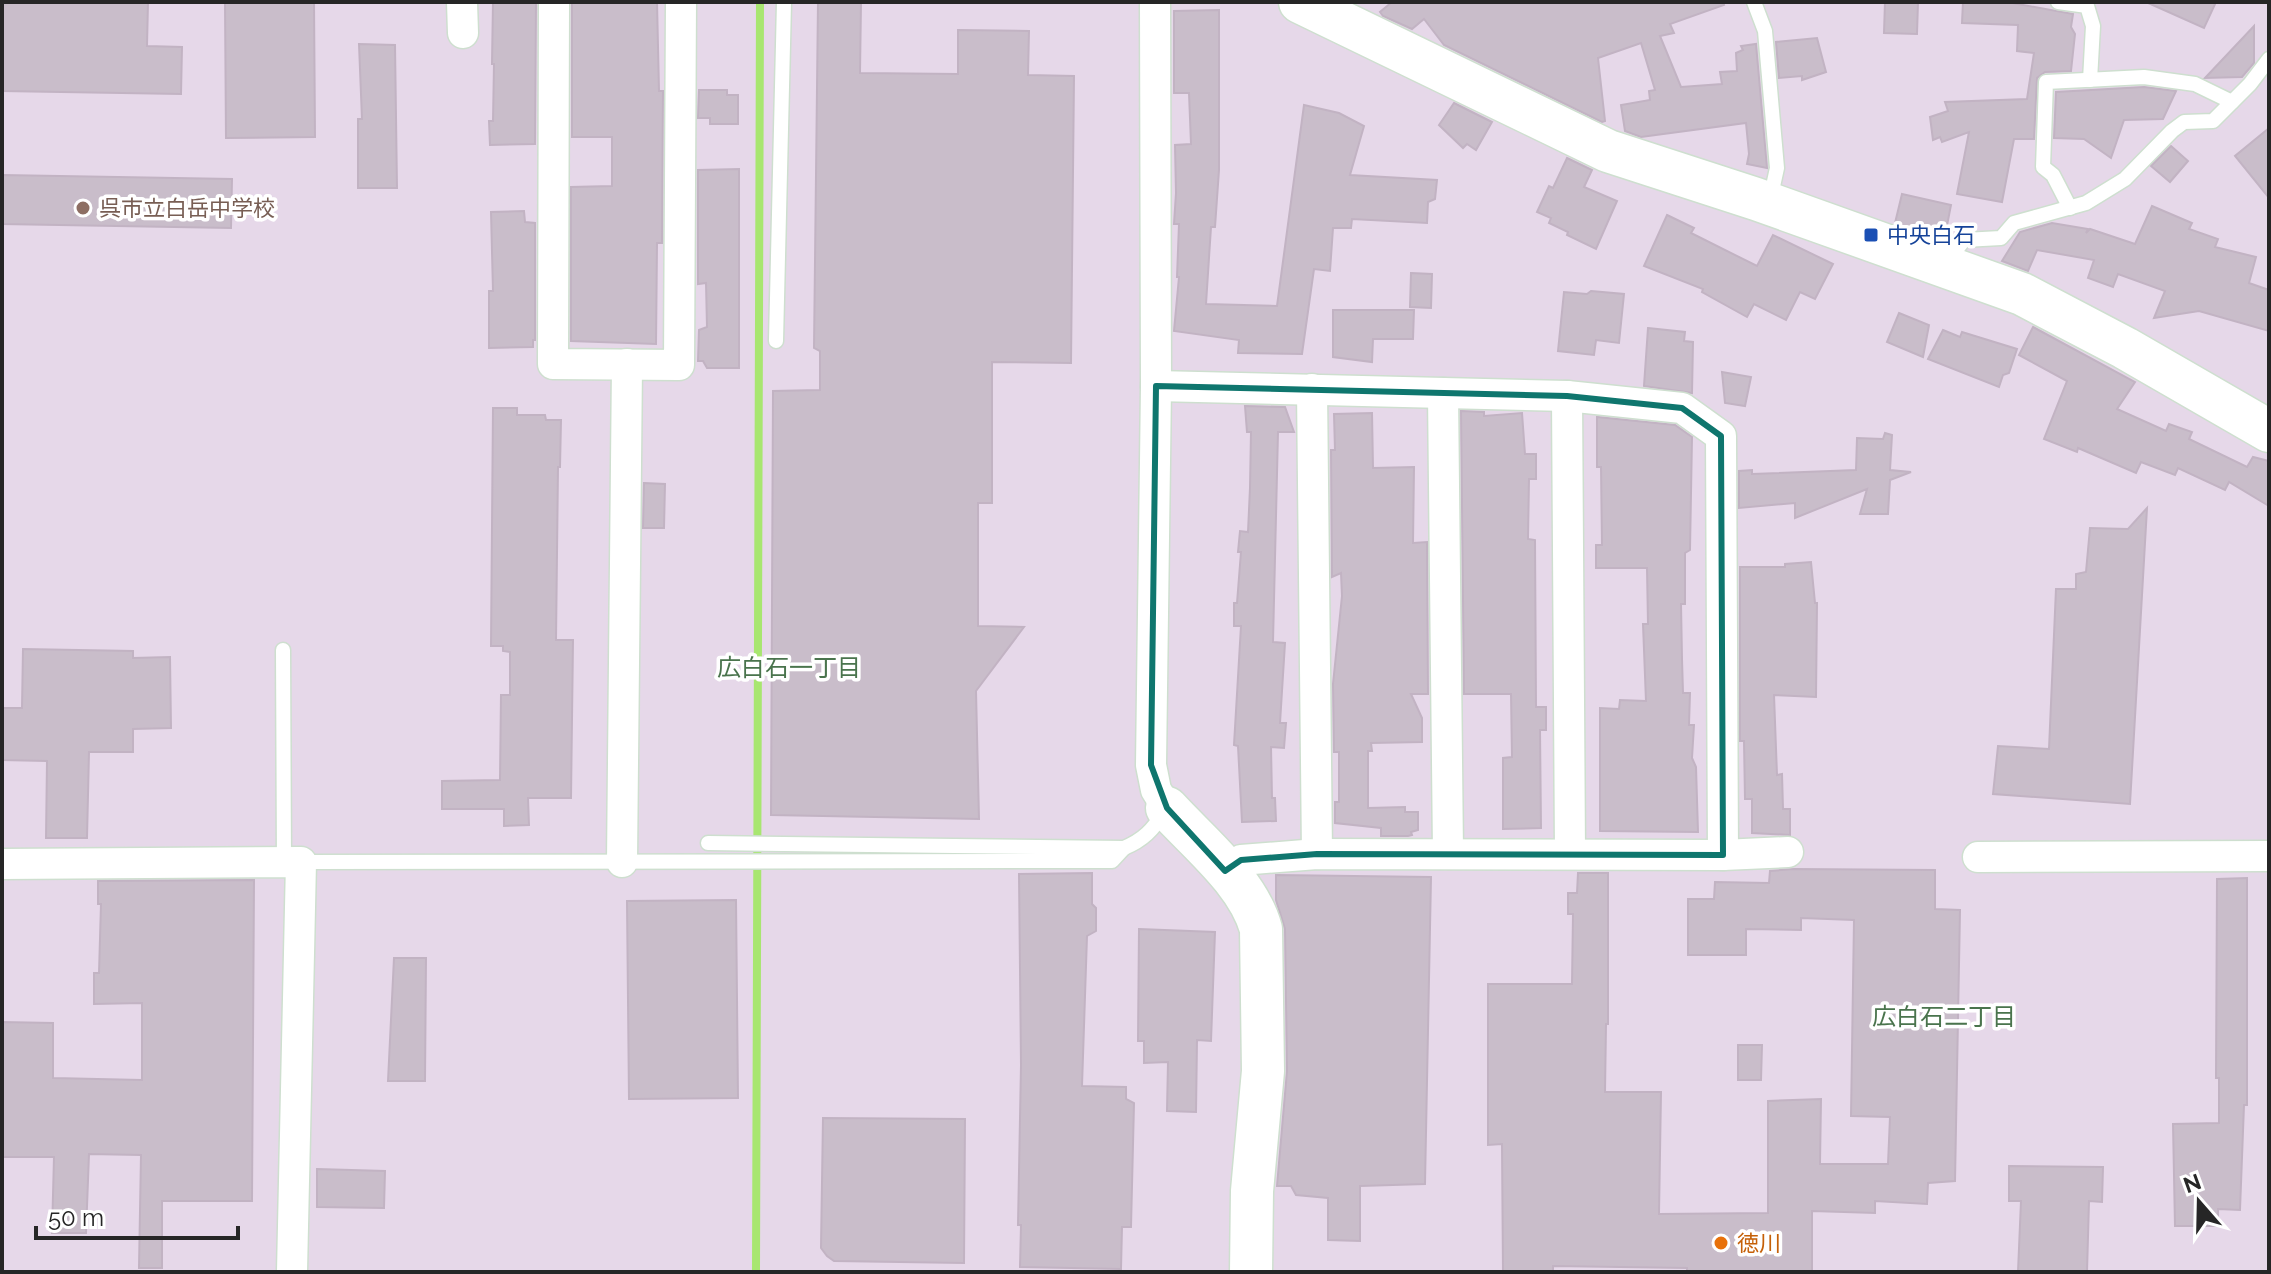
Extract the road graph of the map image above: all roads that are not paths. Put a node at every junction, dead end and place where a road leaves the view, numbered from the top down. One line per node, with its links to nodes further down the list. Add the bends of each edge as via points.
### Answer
1 (462, 2): 9 (street)
2 (554, 2): 17 (street, via 553,364)
3 (681, 2): 17 (street, via 679,365)
4 (784, 2): 16 (lane)
5 (1155, 2): 18 (street)
6 (1754, 2): 13 (lane, via 1765,31 1777,168)
7 (2058, 2): 11 (lane, via 2087,6 2093,26)
8 (1311, 4): 13 (street, via 1608,151)
9 (463, 33)
10 (2269, 59): 12 (lane)
11 (2090, 80): 12 (lane, via 2144,77 2195,84); 14 (lane, via 2046,82 2043,167)
12 (2232, 102): 14 (lane, via 2213,121 2184,122 2125,179)
13 (1769, 204): 15 (street)
14 (2070, 208): 15 (lane, via 2014,223 2001,238 1964,240)
15 (1943, 267): 22 (street, via 2022,294)
16 (776, 341)
17 (627, 364): 35 (street)
18 (1156, 386): 19 (street); 24 (street, via 1151,765 1156,790)
19 (1312, 389): 20 (street); 30 (street)
20 (1443, 393): 21 (street); 28 (street)
21 (1567, 396): 29 (street); 31 (street, via 1682,408 1721,436)
22 (2269, 431)
23 (283, 650): 34 (lane)
24 (1167, 808): 26 (lane, via 1154,828); 37 (street)
25 (708, 843): 26 (lane)
26 (1124, 848): 35 (lane, via 1112,861)
27 (1788, 852): 31 (street)
28 (1448, 853): 29 (street); 30 (street)
29 (1570, 853): 31 (street)
30 (1317, 854): 37 (street, via 1241,860)
31 (1723, 855)
32 (2269, 856): 33 (street)
33 (1978, 857)
34 (292, 862): 35 (lane); 36 (street); 38 (street)
35 (622, 862)
36 (2, 864)
37 (1225, 871): 39 (street, via 1257,915 1262,943 1263,1071)
38 (292, 1272)
39 (1251, 1272)

